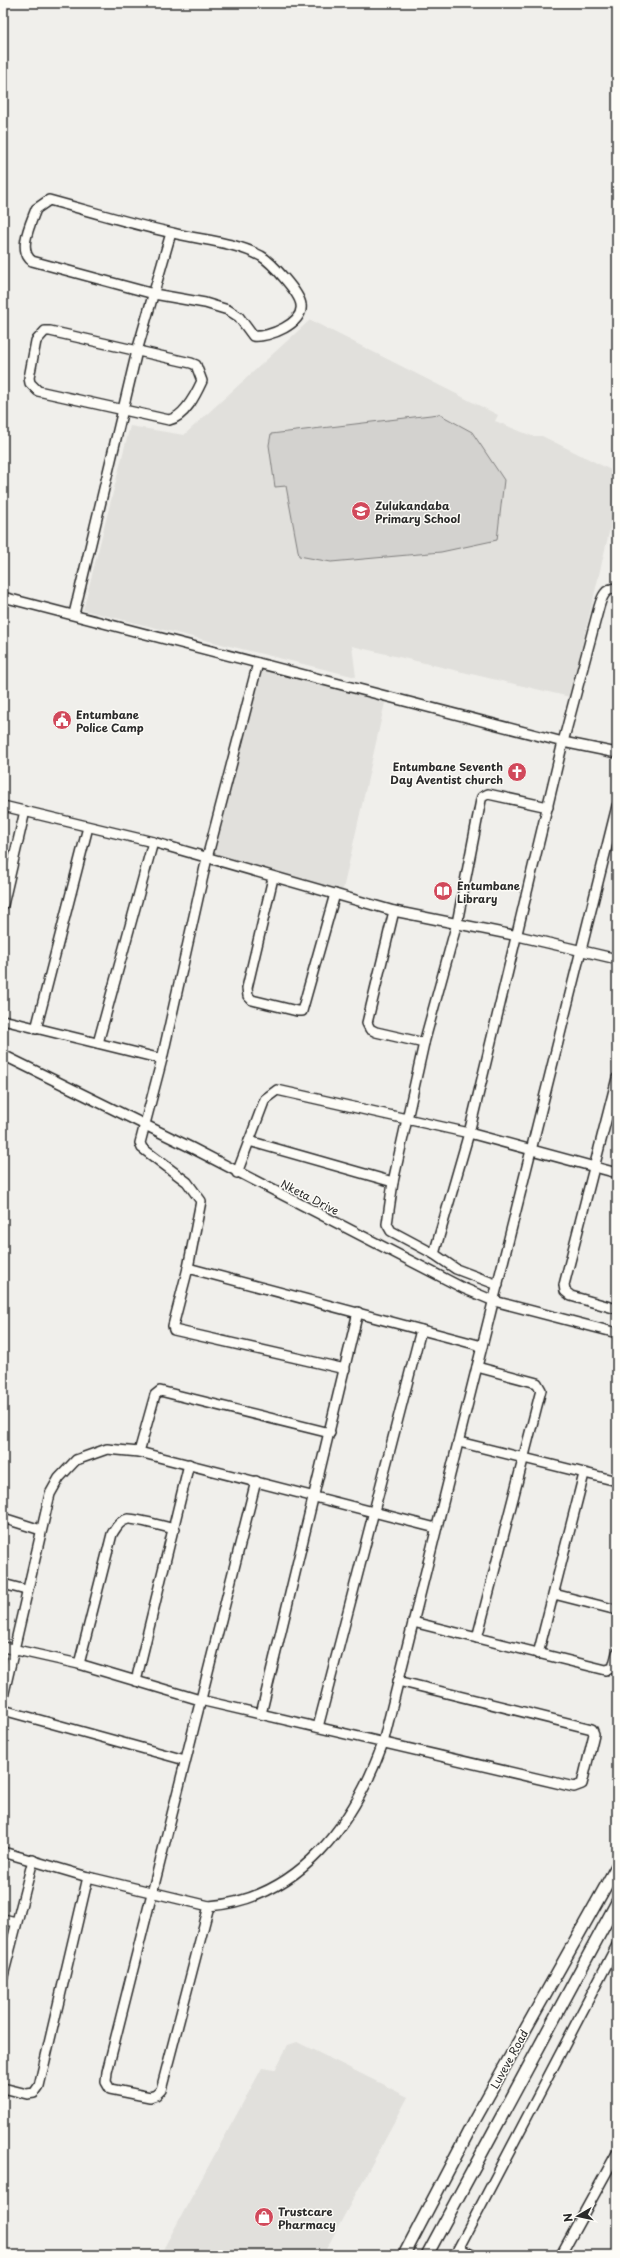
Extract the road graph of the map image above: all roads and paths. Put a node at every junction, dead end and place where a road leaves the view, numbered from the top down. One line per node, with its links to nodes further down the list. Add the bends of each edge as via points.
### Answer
1 (171, 233): 2 (street); 2 (street, via 49,200 36,208 29,230 24,249 32,261); 2 (street, via 238,247 262,257 299,296 302,306 299,314 285,327 263,338 253,336 239,317 228,310)
2 (154, 294): 3 (street)
3 (137, 351): 4 (street); 4 (street, via 196,365 202,381 196,394 175,419); 4 (street, via 50,330 40,335 33,352 28,378 38,391)
4 (123, 411): 7 (street)
5 (617, 588): 9 (street, via 610,589 603,595)
6 (3, 597): 7 (street)
7 (74, 614): 8 (street)
8 (258, 662): 9 (street); 17 (street)
9 (563, 742): 10 (street); 13 (street)
10 (617, 753)
11 (3, 806): 14 (street)
12 (617, 806): 24 (street)
13 (548, 807): 22 (street, via 488,794 482,797); 23 (street)
14 (25, 811): 15 (street); 20 (street)
15 (88, 827): 16 (street); 27 (street)
16 (153, 842): 17 (street); 28 (street)
17 (207, 858): 18 (street); 31 (street)
18 (273, 878): 19 (street); 19 (street, via 248,996 252,1000 296,1012 302,1010)
19 (335, 894): 21 (street)
20 (3, 905)
21 (394, 911): 22 (street); 29 (street, via 367,1023 370,1029 376,1032)
22 (457, 923): 23 (street); 29 (street)
23 (518, 936): 24 (street); 35 (street)
24 (581, 950): 25 (street); 37 (street)
25 (617, 959)
26 (3, 1020): 27 (street)
27 (36, 1028): 28 (street)
28 (98, 1043): 31 (street)
29 (424, 1043): 33 (street)
30 (3, 1055): 34 (street, Nketa Drive)
31 (162, 1059): 34 (street)
32 (617, 1078): 38 (street)
33 (408, 1119): 35 (street); 36 (street, via 277,1090 265,1099); 41 (street)
34 (144, 1124): 39 (street, Nketa Drive); 43 (street, via 140,1145 188,1182 201,1201)
35 (469, 1133): 37 (street); 42 (street)
36 (249, 1140): 39 (street); 41 (street)
37 (531, 1152): 38 (street); 44 (street)
38 (594, 1167): 40 (street); 46 (street, via 564,1285 565,1291 571,1296)
39 (237, 1173): 45 (street, Nketa Drive, via 463,1288)
40 (617, 1173)
41 (393, 1182): 42 (street, via 387,1221 389,1228)
42 (434, 1254): 44 (street, via 456,1269)
43 (188, 1268): 47 (street); 52 (street, via 173,1326 176,1332)
44 (498, 1285): 45 (street)
45 (494, 1301): 49 (street, Nketa Drive); 50 (street)
46 (617, 1309)
47 (358, 1312): 48 (street); 52 (street)
48 (421, 1330): 50 (street); 62 (street)
49 (617, 1333)
50 (482, 1346): 51 (street)
51 (477, 1367): 54 (street); 56 (street, via 537,1383 541,1388)
52 (344, 1370): 53 (street)
53 (330, 1433): 55 (street, via 160,1391 155,1395); 61 (street)
54 (459, 1442): 56 (street); 64 (street)
55 (139, 1452): 57 (street); 66 (street, via 107,1449 76,1460 59,1478 50,1494)
56 (524, 1458): 58 (street); 72 (street)
57 (190, 1464): 60 (street); 65 (street)
58 (584, 1474): 59 (street); 69 (street)
59 (617, 1481)
60 (256, 1482): 61 (street); 81 (street)
61 (315, 1496): 62 (street); 83 (street)
62 (373, 1511): 64 (street); 84 (street)
63 (3, 1518): 66 (street)
64 (436, 1528): 71 (street)
65 (174, 1529): 77 (street, via 128,1519 116,1527 112,1534); 78 (street)
66 (41, 1530): 68 (street)
67 (3, 1584): 68 (street)
68 (26, 1590): 74 (street)
69 (554, 1594): 70 (street); 76 (street)
70 (617, 1610)
71 (413, 1622): 72 (street); 79 (street)
72 (477, 1638): 76 (street)
73 (3, 1647): 74 (street)
74 (15, 1650): 77 (street); 80 (street)
75 (617, 1653): 76 (street, via 613,1668 606,1670)
76 (538, 1654)
77 (79, 1664): 78 (street)
78 (136, 1681): 81 (street)
79 (398, 1681): 85 (street); 85 (street, via 592,1729 594,1734 582,1784 574,1787)
80 (3, 1697)
81 (200, 1700): 83 (street); 86 (street)
82 (3, 1710): 86 (street)
83 (261, 1714): 84 (street)
84 (318, 1727): 85 (street)
85 (384, 1743): 94 (street, via 354,1807 317,1856 286,1879 252,1897)
86 (185, 1760): 91 (street)
87 (3, 1852): 88 (street)
88 (33, 1860): 90 (street); 96 (street)
89 (617, 1866): 92 (street, Luveve Road)
90 (88, 1877): 91 (street); 99 (street, via 39,2086 34,2093 27,2094)
91 (151, 1893): 94 (street); 94 (street, via 107,2072 106,2082 110,2089 150,2097 161,2090)
92 (600, 1897): 93 (street); 102 (street, Luveve Road, via 473,2123)
93 (617, 1903): 103 (street, Luveve Road)
94 (209, 1906)
95 (3, 1919): 96 (street)
96 (16, 1922): 98 (street)
97 (617, 1945): 101 (street)
98 (3, 1976)
99 (3, 2088)
100 (617, 2153): 105 (street)
101 (457, 2251): 104 (street)
102 (404, 2255)
103 (427, 2255)
104 (472, 2255)
105 (561, 2255)

